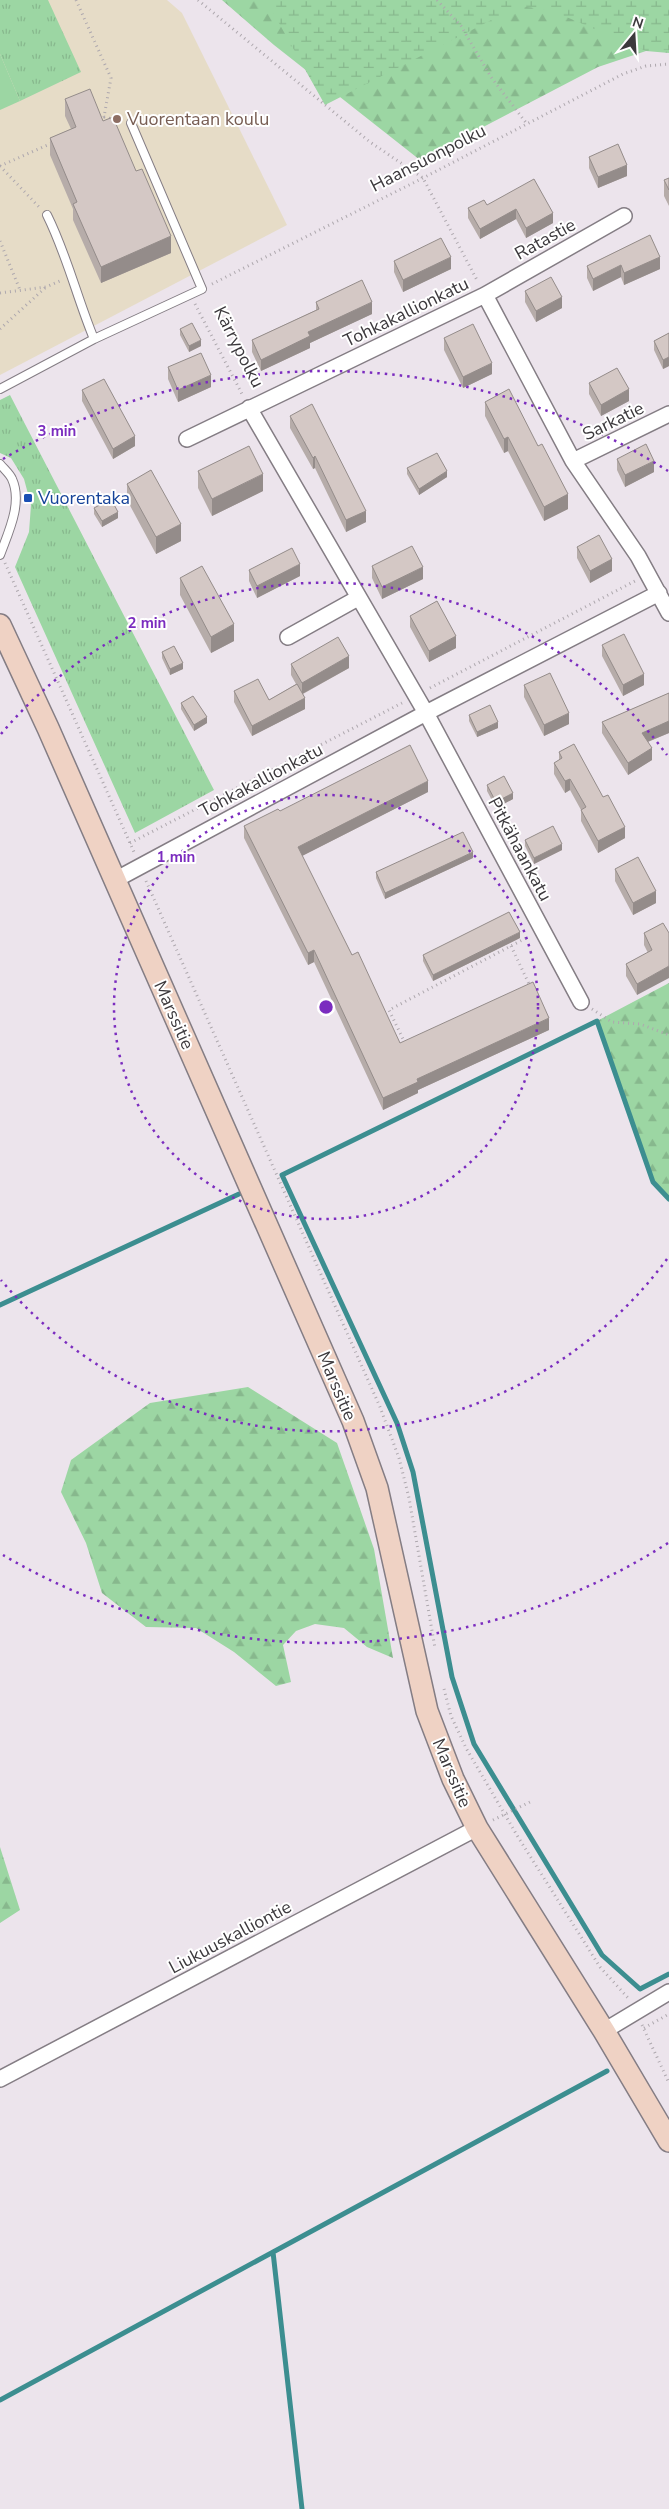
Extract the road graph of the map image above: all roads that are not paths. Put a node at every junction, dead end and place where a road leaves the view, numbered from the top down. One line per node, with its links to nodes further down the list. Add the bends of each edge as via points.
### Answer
1 (131, 123): 5 (lane, via 202,289)
2 (47, 215): 5 (lane, via 61,243)
3 (624, 216): 4 (street, Ratastie)
4 (485, 295): 7 (street, Tohkakallionkatu); 10 (street, Tohkakallionkatu)
5 (94, 339): 6 (lane)
6 (0, 389)
7 (249, 408): 9 (street, Kärrypolku); 14 (street)
8 (669, 414): 10 (street, Sarkatie)
9 (187, 439)
10 (573, 461): 13 (street, Tohkakallionkatu)
11 (0, 464): 12 (lane, via 12,478 16,493 13,518)
12 (0, 555)
13 (659, 593): 15 (street); 18 (street, Tohkakallionkatu)
14 (358, 598): 17 (street); 18 (street)
15 (669, 613)
16 (0, 625): 19 (main road, Marssitie)
17 (288, 637)
18 (426, 713): 19 (street, Tohkakallionkatu); 20 (street, Pitkähaankatu)
19 (114, 880): 21 (main road, Marssitie, via 353,1421 377,1488 427,1711 453,1779)
20 (582, 1002)
21 (477, 1828): 23 (main road, Marssitie); 24 (street, Liukuuskalliontie)
22 (669, 1992): 23 (street)
23 (604, 2031): 25 (main road, Marssitie)
24 (0, 2079)
25 (669, 2141)

